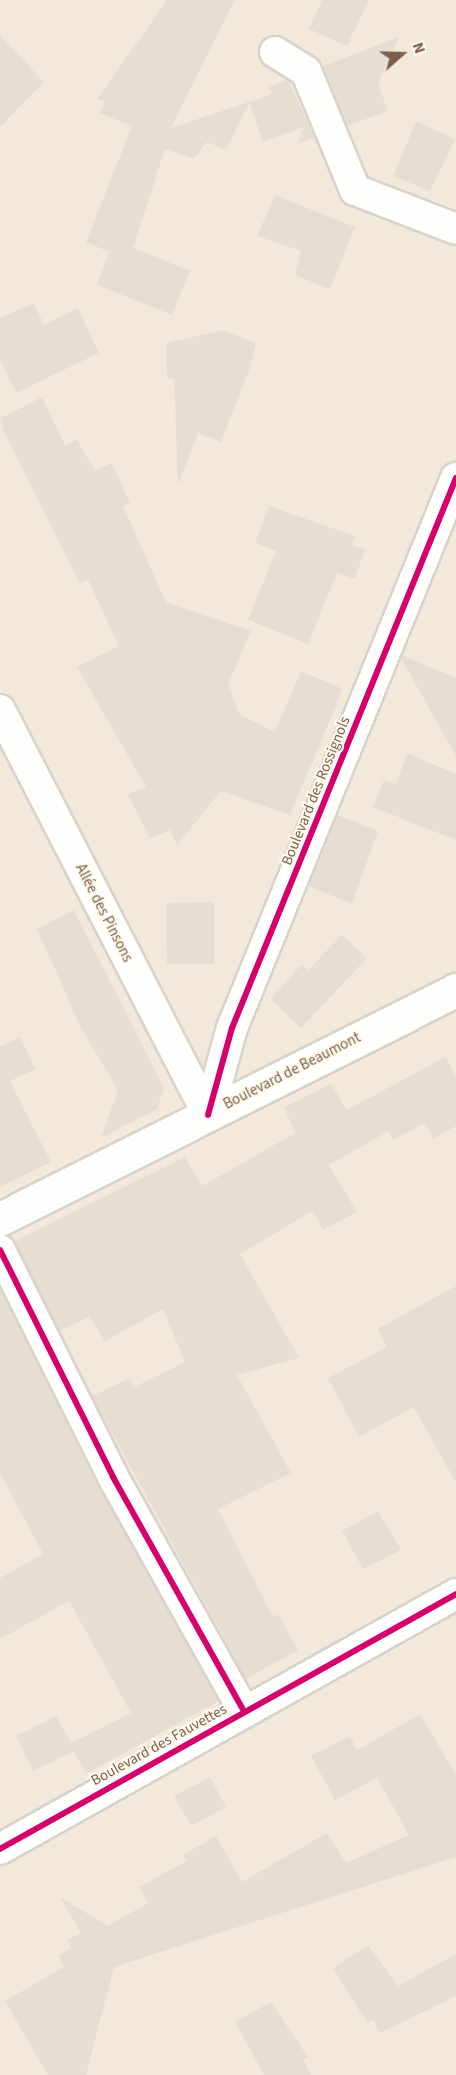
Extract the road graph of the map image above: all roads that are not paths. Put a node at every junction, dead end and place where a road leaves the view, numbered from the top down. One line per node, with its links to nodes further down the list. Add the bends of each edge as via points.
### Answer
1 (275, 52): 2 (street, via 306,71 355,190)
2 (456, 229)
3 (456, 478): 6 (street, Boulevard des Rossignols, via 232,1028)
4 (0, 710): 6 (street, Allée des Pinsons)
5 (456, 990): 6 (street, Boulevard de Beaumont, via 296,1066)
6 (208, 1115): 7 (street, Boulevard de Beaumont)
7 (0, 1219)
8 (0, 1250): 10 (street, via 113,1477)
9 (456, 1594): 10 (street, Boulevard des Fauvettes)
10 (244, 1711): 11 (street, Boulevard des Fauvettes)
11 (0, 1849)

